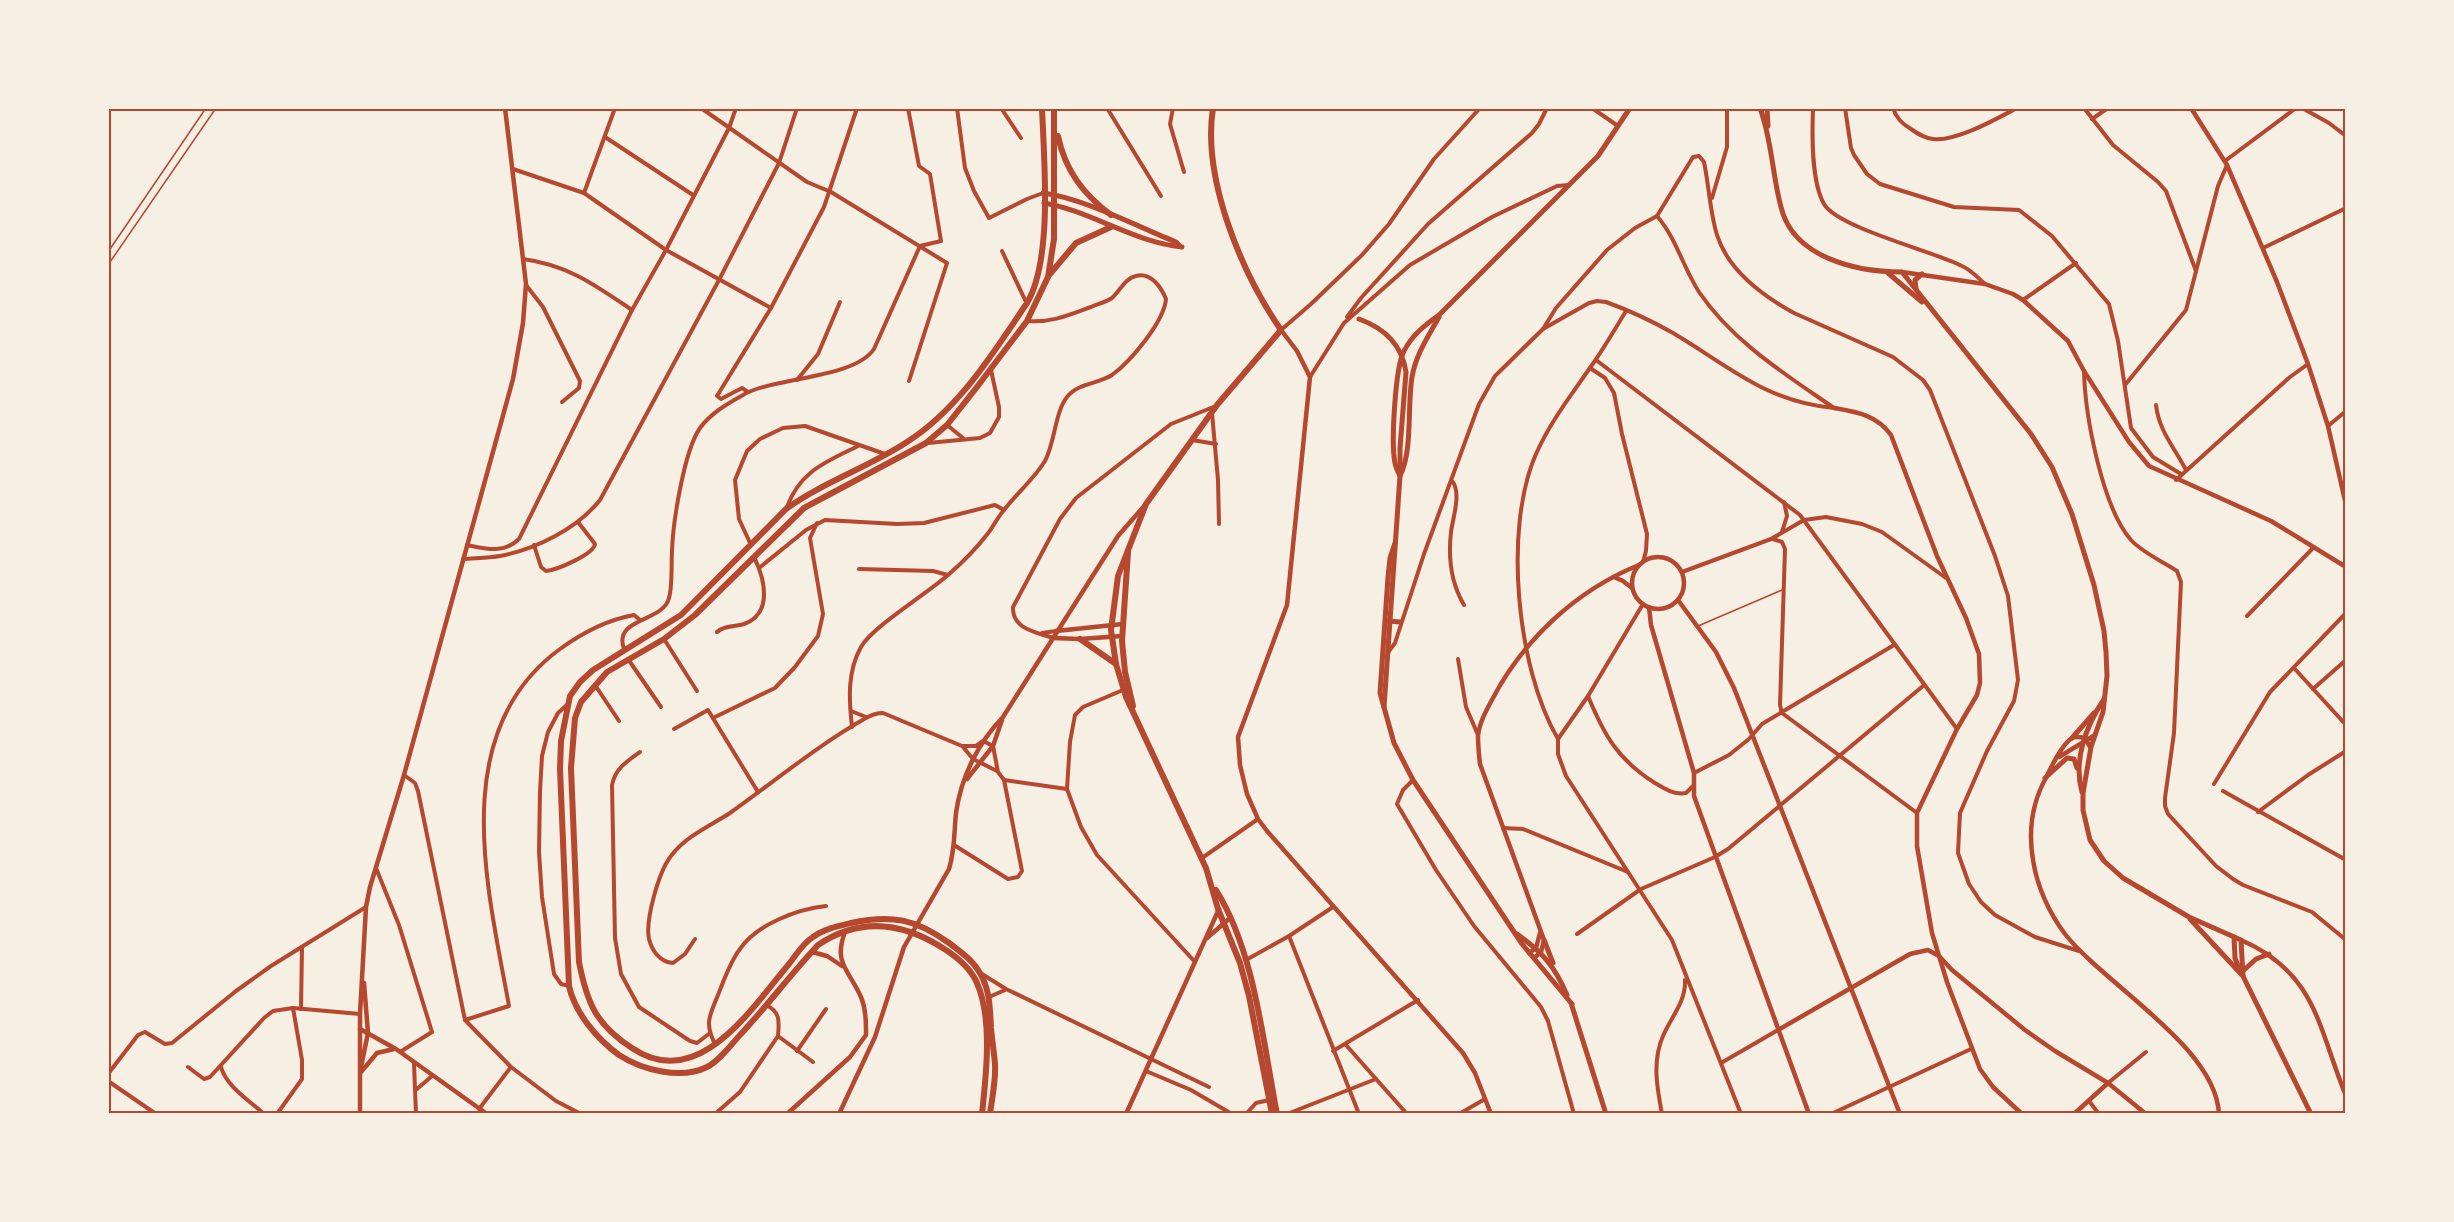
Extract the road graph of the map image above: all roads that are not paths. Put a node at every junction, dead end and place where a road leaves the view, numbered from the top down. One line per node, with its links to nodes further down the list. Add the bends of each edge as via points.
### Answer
1 (206, 108): 64 (lane)
2 (216, 108): 67 (lane)
3 (505, 108): 44 (street)
4 (615, 108): 40 (street)
5 (701, 108): 37 (street)
6 (736, 108): 37 (street)
7 (797, 108): 42 (street)
8 (856, 108): 47 (street)
9 (908, 108): 60 (street, via 919,166 930,174 941,241)
10 (957, 108): 49 (street, via 965,168 989,218)
11 (1000, 108): 41 (street)
12 (1042, 108): 49 (main road)
13 (1054, 108): 35 (main road)
14 (1107, 108): 52 (street)
15 (1173, 108): 45 (street, via 1170,124)
16 (1213, 108): 91 (main road, via 1212,149 1223,209 1241,260)
17 (1480, 108): 91 (street, via 1434,159 1362,255)
18 (1546, 108): 76 (street, via 1532,133 1428,224)
19 (1592, 108): 36 (street)
20 (1630, 108): 36 (main road)
21 (1727, 108): 53 (street, via 1727,147)
22 (1760, 108): 38 (main road)
23 (1767, 108): 38 (main road)
24 (1813, 108): 74 (street, via 1816,174 1829,210 1848,223 1963,266)
25 (1845, 108): 66 (street, via 1851,148 1860,166 1873,179 1888,188 1954,207 2019,210 2052,236)
26 (1893, 108): 33 (street, via 1908,127 1924,137 1941,140)
27 (2017, 108): 33 (street)
28 (2084, 108): 34 (street)
29 (2108, 108): 34 (street)
30 (2191, 108): 43 (street)
31 (2296, 108): 43 (street)
32 (2301, 108): 39 (street)
33 (2008, 110)
34 (2092, 119): 70 (street, via 2113,145 2166,191)
35 (1055, 122): 50 (main road); 57 (main road, via 1061,151 1073,178)
36 (1618, 126): 46 (main road, via 1601,152)
37 (729, 128): 42 (street); 51 (street)
38 (1768, 131): 68 (main road, via 1781,207 1797,237 1835,261)
39 (2346, 136)
40 (605, 137): 48 (street); 51 (street)
41 (1021, 138)
42 (779, 163): 47 (street); 73 (street)
43 (2226, 163): 61 (street); 70 (street)
44 (513, 169): 48 (street); 65 (street)
45 (1184, 172)
46 (1570, 185): 78 (street, via 1557,186 1492,217 1419,259); 86 (main road)
47 (831, 192): 60 (street); 83 (street)
48 (584, 193): 62 (street)
49 (1044, 193): 50 (main road); 54 (main road)
50 (1054, 194): 55 (main road); 57 (main road)
51 (693, 195): 62 (street)
52 (1161, 196)
53 (1712, 200): 58 (street, via 1703,159 1698,155 1693,157); 271 (street, via 1722,248 1755,286 1779,305 1812,322 1893,357 1930,390 2008,596 2018,680 2014,701 1960,813 1958,853 1969,884 1995,915 2035,937)
54 (1044, 202): 55 (main road); 81 (main road, via 1039,276)
55 (1054, 204): 59 (main road); 72 (main road, via 1053,257)
56 (2346, 207): 61 (street)
57 (1111, 215): 59 (main road, via 1181,247)
58 (1657, 216): 90 (street, via 1607,250 1556,308); 107 (street, via 1699,291 1719,317 1749,346)
59 (1111, 227): 72 (main road, via 1076,243)
60 (920, 246): 100 (street, via 871,354 851,365); 101 (street, via 946,262 947,267)
61 (2263, 248): 95 (street)
62 (666, 250): 73 (street); 84 (street)
63 (1002, 251): 81 (street)
64 (108, 252)
65 (523, 259): 75 (street); 84 (street, via 564,268)
66 (2076, 263): 79 (street); 102 (street, via 2109,304)
67 (108, 265)
68 (1886, 272): 69 (main road); 82 (main road)
69 (1902, 272): 71 (street); 77 (main road)
70 (2197, 273): 102 (street, via 2185,312)
71 (1922, 274): 74 (street); 77 (main road, via 1915,280)
72 (1048, 277): 88 (main road)
73 (719, 280): 83 (street); 129 (street, via 600,500)
74 (1985, 284): 79 (street)
75 (526, 285): 104 (street, via 543,307 580,381 579,388); 135 (street, via 513,380)
76 (1372, 286): 78 (street); 89 (street)
77 (1916, 291): 82 (main road)
78 (1376, 293): 89 (street)
79 (2023, 300): 98 (street, via 2068,340)
80 (840, 302): 100 (street, via 822,348)
81 (1026, 303): 117 (main road, via 970,382 938,418)
82 (1926, 304): 189 (main road, via 2031,434 2052,467 2095,590 2104,631)
83 (771, 308): 103 (street, via 717,396 721,399 740,388)
84 (632, 310): 140 (street, via 522,535 509,548)
85 (1626, 311): 90 (street, via 1597,301); 94 (street); 107 (street, via 1674,334 1771,393 1803,404)
86 (1439, 315): 92 (main road); 93 (main road)
87 (1359, 319): 120 (main road, via 1389,337 1406,372)
88 (1027, 321): 97 (main road); 127 (street, via 1063,318 1106,301 1127,281 1140,275 1155,282 1166,299 1164,313 1154,328 1119,369 1068,396 1045,460)
89 (1344, 323): 99 (street)
90 (1543, 329): 122 (street, via 1495,376 1479,404)
91 (1281, 330): 99 (street); 105 (main road)
92 (1408, 345): 93 (main road); 120 (main road, via 1398,368 1396,399 1395,462)
93 (1420, 350): 120 (main road, via 1412,380 1405,462)
94 (1596, 360): 96 (street); 123 (street)
95 (2308, 364): 111 (street); 118 (street)
96 (1590, 368): 144 (street, via 1610,383 1615,397 1647,534); 174 (street, via 1537,452 1522,503 1517,558)
97 (991, 370): 110 (main road); 112 (street, via 999,407 997,423 984,437)
98 (2084, 371): 121 (street, via 2136,452 2149,466); 264 (street, via 2087,411 2097,457 2121,526 2139,548 2180,575 2174,733 2165,806 2168,814 2233,879 2312,912)
99 (1310, 376): 238 (street, via 1287,605 1238,737 1243,779)
100 (796, 381): 103 (street)
101 (909, 381)
102 (2125, 386): 119 (street, via 2129,421 2136,437 2152,457)
103 (748, 392): 159 (street, via 719,409 699,430 673,524 668,602 658,612)
104 (562, 402)
105 (1217, 405): 109 (main road); 168 (street, via 1172,424 1094,483 1067,509 1013,607 1013,617 1019,625)
106 (2156, 405): 118 (street, via 2161,428)
107 (1834, 408): 151 (street, via 1870,416 1886,427)
108 (2346, 411): 111 (street)
109 (1212, 412): 113 (main road); 115 (street)
110 (947, 425): 112 (street); 114 (main road)
111 (2328, 426): 125 (street)
112 (963, 438): 114 (street)
113 (1192, 440): 115 (street); 124 (main road)
114 (926, 443): 142 (main road, via 814,500)
115 (1216, 444): 131 (street)
116 (859, 446): 117 (street); 126 (street, via 813,470 794,489); 137 (street, via 806,426 783,428 752,444 741,459 735,480 739,519)
117 (885, 454): 126 (main road)
118 (2186, 470): 119 (street)
119 (2181, 474): 121 (street)
120 (1400, 476): 134 (main road)
121 (2176, 480): 138 (street, via 2243,507)
122 (1452, 481): 155 (street, via 1456,496 1451,569 1453,584); 162 (street)
123 (1784, 501): 128 (street); 132 (street, via 1787,516)
124 (1146, 504): 139 (main road); 166 (street, via 1118,536)
125 (2346, 505)
126 (786, 509): 137 (main road)
127 (1004, 510): 130 (street, via 990,505 924,523 831,519); 149 (street, via 978,546)
128 (1804, 520): 132 (street); 151 (street, via 1826,517 1872,527); 175 (street)
129 (578, 522): 136 (street); 136 (street, via 595,544 591,552 546,571)
130 (818, 522): 146 (street); 198 (street, via 810,538 823,614 818,636 775,688)
131 (1219, 524)
132 (1782, 532): 133 (street)
133 (1771, 539): 148 (street); 153 (street, via 1784,545)
134 (1395, 543): 160 (main road); 161 (main road)
135 (467, 545): 140 (street); 143 (street)
136 (534, 545): 141 (street)
137 (751, 546): 176 (main road, via 681,615)
138 (2314, 547): 145 (street); 158 (street)
139 (1128, 549): 163 (main road); 164 (main road, via 1118,576)
140 (500, 550): 141 (street)
141 (502, 556): 143 (street)
142 (753, 556): 146 (street); 172 (main road, via 695,615)
143 (463, 558): 223 (street)
144 (1641, 563): 148 (street, via 1651,558 1668,559); 150 (street); 152 (street, via 1633,578)
145 (2345, 566)
146 (759, 568): 167 (street, via 765,591 757,615 745,624)
147 (859, 569): 149 (street)
148 (1682, 572): 154 (street, via 1684,585)
149 (948, 575): 194 (street, via 862,644 851,675)
150 (1614, 577): 152 (street); 174 (street, via 1581,598)
151 (1946, 578): 204 (street, via 1976,642 1980,671 1977,695)
152 (1633, 588): 156 (street)
153 (1783, 589): 165 (lane); 195 (street)
154 (1678, 600): 156 (street, via 1665,608); 165 (street)
155 (1464, 605)
156 (1646, 606): 188 (street); 222 (street)
157 (2346, 613): 182 (street)
158 (2247, 616)
159 (640, 620): 176 (street, via 622,636); 297 (street, via 634,615 621,618 586,631 566,645 538,667 501,721 485,786 484,834 492,913 509,1006)
160 (1383, 621): 161 (main road); 192 (main road, via 1380,693)
161 (1391, 621): 162 (main road); 177 (main road)
162 (1400, 622): 177 (street)
163 (1123, 624): 164 (street); 169 (main road)
164 (1111, 626): 166 (street); 170 (main road)
165 (1697, 627): 205 (street, via 1722,661)
166 (1056, 631): 168 (street); 171 (street)
167 (717, 632)
168 (1041, 633): 171 (street)
169 (1122, 636): 170 (street); 200 (main road, via 1125,672)
170 (1111, 637): 173 (street); 181 (main road)
171 (1053, 638): 173 (street); 197 (street)
172 (664, 639): 179 (main road); 187 (street)
173 (1080, 639): 181 (main road)
174 (1527, 645): 206 (street, via 1489,705); 209 (street, via 1545,710)
175 (1894, 645): 184 (street); 195 (street)
176 (624, 649): 190 (main road, via 585,677)
177 (1389, 651): 192 (main road)
178 (1458, 658): 206 (street, via 1466,707)
179 (628, 659): 183 (main road); 191 (street)
180 (2346, 660): 185 (street)
181 (1116, 664): 186 (main road)
182 (2294, 668): 185 (street); 229 (street, via 2268,695)
183 (595, 685): 199 (street); 247 (main road, via 581,702 575,718)
184 (1923, 686): 204 (street); 217 (street)
185 (2313, 689): 201 (street)
186 (1123, 690): 200 (main road); 231 (street, via 1083,706 1075,715)
187 (697, 691)
188 (1588, 696): 209 (street); 230 (street, via 1607,739 1638,772 1675,794 1686,793)
189 (2105, 698): 193 (main road); 207 (main road)
190 (568, 704): 246 (main road, via 560,769); 286 (street, via 552,722 544,748 539,852 554,974 561,984)
191 (661, 707)
192 (1384, 710): 227 (main road, via 1399,755)
193 (2097, 710): 208 (main road); 210 (main road)
194 (850, 711): 196 (street); 202 (street)
195 (1782, 713): 205 (street); 217 (street)
196 (867, 717): 202 (street); 212 (street, via 883,713)
197 (1003, 717): 211 (street); 213 (street)
198 (713, 718): 203 (street, via 708,710); 233 (street)
199 (619, 721)
200 (1137, 723): 242 (main road)
201 (2346, 725)
202 (852, 727): 233 (street)
203 (674, 729)
204 (1957, 729): 237 (street)
205 (1753, 732): 222 (street, via 1729,755); 235 (street)
206 (1478, 735): 239 (street, via 1480,764)
207 (2095, 735): 210 (street); 214 (main road)
208 (2072, 738): 210 (street); 218 (street)
209 (1558, 739): 245 (street, via 1558,754 1566,776)
210 (2085, 740): 214 (street); 218 (street); 225 (main road)
211 (983, 741): 212 (street, via 976,746); 213 (street); 219 (street)
212 (962, 746): 219 (street)
213 (993, 746): 220 (street); 221 (street)
214 (2091, 747): 234 (main road)
215 (2346, 751): 236 (street)
216 (640, 753): 300 (street, via 621,767 612,785 615,938 621,974 635,1002 646,1013 690,1041 697,1043)
217 (1839, 757): 235 (street); 237 (street)
218 (2056, 758): 224 (street)
219 (973, 759): 220 (street); 228 (street)
220 (981, 763): 221 (street); 228 (street)
221 (998, 772): 226 (street)
222 (1694, 773): 230 (street)
223 (404, 776): 244 (street); 297 (street, via 415,783 418,791)
224 (2045, 778): 225 (main road, via 2070,758 2076,764); 271 (street, via 2031,824 2033,862 2052,914)
225 (2078, 778): 234 (main road)
226 (1004, 780): 231 (street); 240 (street, via 1022,868 1020,875 1012,880 1000,876)
227 (1413, 780): 259 (main road); 357 (street, via 1403,790 1398,804 1474,926 1541,1007)
228 (965, 781): 240 (street)
229 (2214, 784)
230 (1694, 786): 241 (street)
231 (1067, 789): 277 (street, via 1081,826 1104,864)
232 (2223, 791): 236 (street)
233 (758, 792): 263 (street, via 693,836 671,856 664,869 648,929 652,948 664,961 673,963)
234 (2083, 793): 255 (main road, via 2087,832 2104,861 2122,878)
235 (1780, 805): 241 (street); 287 (street)
236 (2258, 812): 243 (street)
237 (1917, 813): 274 (street, via 1917,846)
238 (1258, 819): 242 (street); 253 (street)
239 (1502, 828): 245 (street, via 1523,830); 257 (street)
240 (954, 845): 304 (street, via 949,868 904,947)
241 (1716, 857): 249 (street); 299 (street)
242 (1201, 859): 248 (main road)
243 (2346, 860)
244 (376, 867): 252 (street); 308 (street, via 432,1032)
245 (1628, 872): 249 (street)
246 (563, 877): 247 (main road); 286 (main road)
247 (575, 877): 305 (main road, via 579,962 587,998 597,1017 624,1043 659,1061 693,1058)
248 (1213, 886): 250 (main road); 254 (main road)
249 (1641, 889): 260 (street); 282 (street, via 1672,940)
250 (1223, 901): 254 (street); 256 (main road)
251 (826, 906): 300 (street, via 780,919 746,942 712,1011 707,1028)
252 (366, 907): 268 (street); 284 (street)
253 (1333, 907): 261 (street); 290 (street)
254 (1218, 909): 256 (main road); 265 (street)
255 (2189, 917): 262 (main road); 281 (main road)
256 (1226, 920): 265 (street); 276 (main road); 332 (main road, via 1249,996)
257 (1541, 930): 266 (street); 269 (street)
258 (845, 932): 270 (main road); 278 (street, via 840,949); 345 (main road, via 881,926 917,933 950,953 973,975 982,1003 988,1057)
259 (1515, 933): 269 (main road); 272 (main road)
260 (1577, 934)
261 (1289, 936): 276 (street); 310 (street)
262 (2234, 937): 267 (main road); 281 (main road, via 2235,957)
263 (695, 939)
264 (2346, 939)
265 (1205, 940): 277 (street)
266 (1544, 940): 269 (street); 279 (main road)
267 (2241, 940): 273 (street); 281 (main road)
268 (302, 946): 294 (street); 321 (street, via 236,991 172,1043 165,1044 145,1032 138,1035)
269 (1538, 950): 272 (street); 275 (street); 279 (main road)
270 (812, 951): 278 (street); 292 (main road)
271 (2080, 951): 368 (street, via 2201,1066 2210,1080)
272 (1529, 953): 275 (main road)
273 (2269, 954): 281 (main road, via 2251,962); 330 (street, via 2302,987)
274 (1939, 956): 283 (street); 285 (street); 287 (street, via 1928,950 1915,952)
275 (1534, 958): 291 (main road)
276 (1246, 960): 351 (main road)
277 (1196, 962): 312 (street)
278 (842, 966): 302 (street, via 862,1002)
279 (1556, 970): 291 (main road)
280 (981, 974): 288 (street); 289 (main road); 305 (main road, via 962,952 937,934 902,919 845,924 807,941 755,1004)
281 (2243, 974): 369 (main road)
282 (1684, 975): 314 (street); 359 (street, via 1681,1002 1658,1051 1656,1082)
283 (1959, 975): 285 (street, via 1952,975); 325 (street, via 2032,1035)
284 (363, 981): 296 (street); 301 (street)
285 (1947, 982): 307 (street)
286 (569, 986): 292 (main road, via 582,1016 612,1049 632,1062 662,1071 699,1070 714,1062)
287 (1851, 987): 299 (street); 327 (street)
288 (1006, 989): 289 (street); 312 (street)
289 (989, 997): 346 (main road, via 995,1066)
290 (1418, 1000): 306 (street); 331 (street, via 1467,1059)
291 (1572, 1004): 358 (main road)
292 (766, 1005): 303 (street, via 778,1015)
293 (293, 1008): 294 (street); 316 (street, via 268,1014); 337 (street, via 302,1079)
294 (301, 1009): 296 (street)
295 (826, 1009): 309 (street)
296 (360, 1014): 298 (street)
297 (465, 1020): 318 (street)
298 (360, 1029): 301 (street); 319 (street)
299 (1778, 1030): 314 (street); 361 (street)
300 (710, 1033): 305 (street)
301 (368, 1034): 308 (street); 319 (street)
302 (866, 1035): 304 (lane); 343 (street, via 850,1057)
303 (778, 1036): 309 (street); 342 (street, via 740,1092)
304 (875, 1037): 344 (street)
305 (715, 1044)
306 (1346, 1044): 310 (street); 323 (street)
307 (1971, 1049): 327 (street); 364 (street, via 1989,1083)
308 (398, 1050): 315 (street); 319 (street, via 377,1053)
309 (797, 1051): 313 (street)
310 (1333, 1051): 328 (street)
311 (2146, 1052): 325 (street)
312 (1152, 1059): 320 (street); 326 (street)
313 (813, 1062)
314 (1721, 1063): 360 (street)
315 (414, 1064): 322 (street); 329 (street)
316 (221, 1066): 317 (street, via 204,1079); 336 (street, via 232,1084)
317 (189, 1067)
318 (511, 1067): 334 (street); 341 (street, via 556,1101)
319 (361, 1069): 338 (street)
320 (1146, 1071): 347 (street); 348 (street, via 1191,1090)
321 (108, 1074)
322 (432, 1076): 329 (street); 334 (street)
323 (1376, 1079): 328 (street); 354 (street)
324 (108, 1081): 335 (street)
325 (2108, 1083): 333 (street); 367 (street)
326 (1209, 1087)
327 (1890, 1087): 362 (street); 363 (street)
328 (1349, 1089): 352 (street); 353 (street)
329 (416, 1090): 339 (street)
330 (2346, 1096)
331 (1485, 1099): 355 (street); 356 (street)
332 (1269, 1100): 349 (street, via 1256,1103); 350 (main road)
333 (2089, 1101): 365 (street); 366 (street)
334 (479, 1109): 340 (street)
335 (156, 1114)
336 (264, 1114)
337 (277, 1114)
338 (360, 1114)
339 (416, 1114)
340 (487, 1114)
341 (581, 1114)
342 (715, 1114)
343 (786, 1114)
344 (839, 1114)
345 (982, 1114)
346 (990, 1114)
347 (1126, 1114)
348 (1232, 1114)
349 (1246, 1114)
350 (1272, 1114)
351 (1277, 1114)
352 (1287, 1114)
353 (1359, 1114)
354 (1407, 1114)
355 (1459, 1114)
356 (1491, 1114)
357 (1574, 1114)
358 (1606, 1114)
359 (1662, 1114)
360 (1741, 1114)
361 (1809, 1114)
362 (1831, 1114)
363 (1900, 1114)
364 (2022, 1114)
365 (2074, 1114)
366 (2099, 1114)
367 (2146, 1114)
368 (2219, 1114)
369 (2311, 1114)

